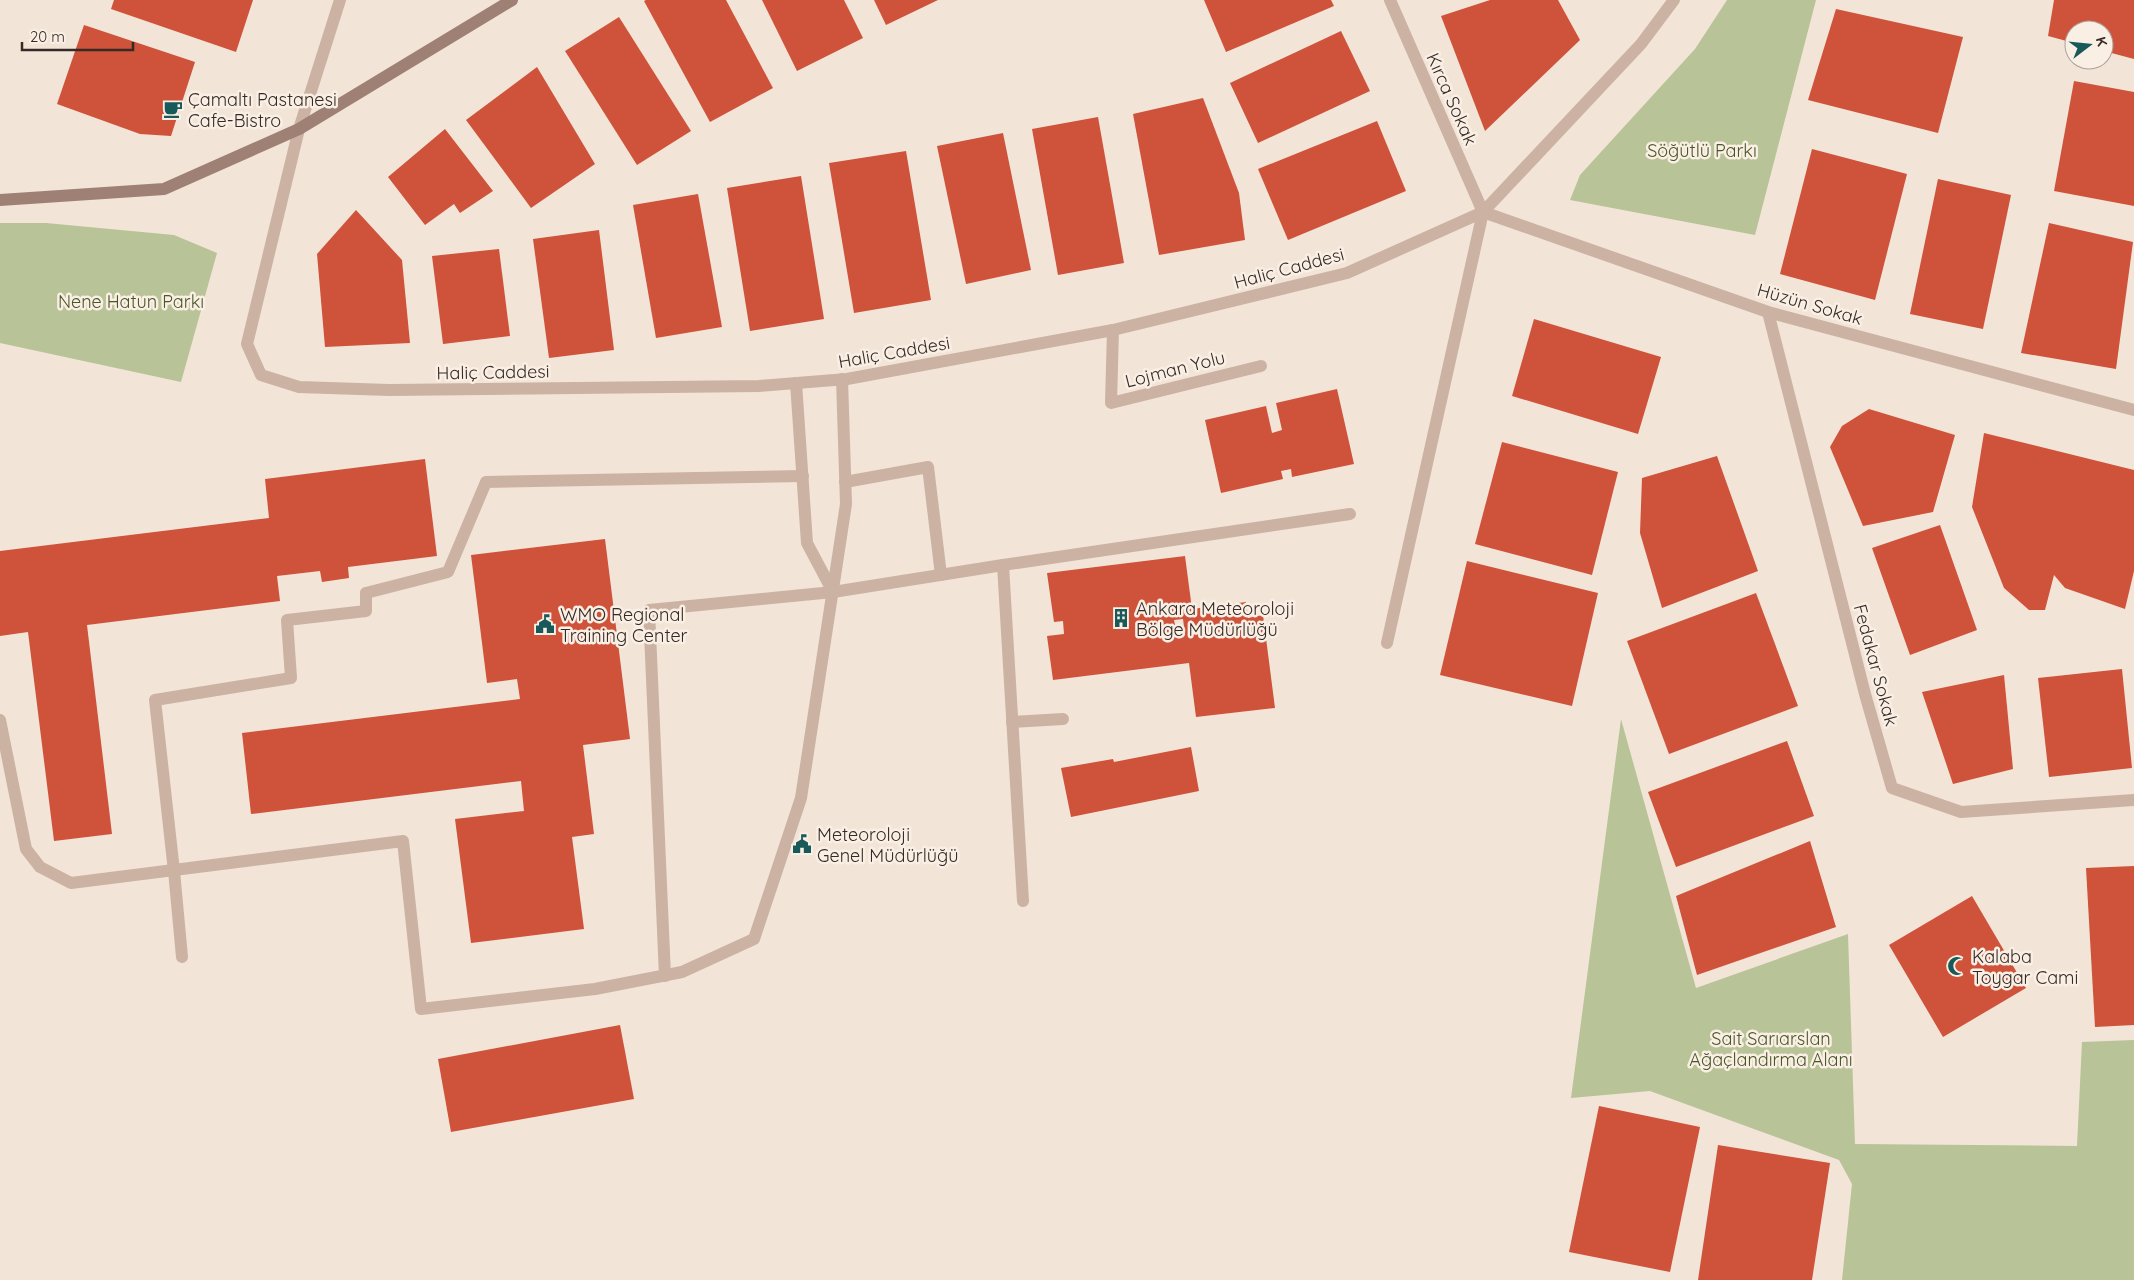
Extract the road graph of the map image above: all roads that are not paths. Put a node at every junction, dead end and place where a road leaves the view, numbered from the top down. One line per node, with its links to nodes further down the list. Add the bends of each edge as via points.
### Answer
1 (340, 0): 5 (street, Haliç Caddesi)
2 (512, 0): 5 (main road)
3 (1390, 0): 7 (street, Kırca Sokak)
4 (1674, 0): 7 (street, Haliç Caddesi, via 1641,44)
5 (299, 129): 6 (main road, via 164,189); 12 (street, Haliç Caddesi, via 247,344 261,375 299,387 389,390)
6 (0, 200)
7 (1483, 212): 8 (street, Hüzün Sokak); 9 (street, Haliç Caddesi, via 1347,273); 20 (street)
8 (1768, 312): 13 (street, Hüzün Sokak); 24 (street, Fedakar Sokak, via 1892,788 1961,812)
9 (1113, 330): 10 (street, Lojman Yolu, via 1111,403); 11 (street, Haliç Caddesi)
10 (1261, 366)
11 (842, 379): 12 (street, Haliç Caddesi); 15 (street)
12 (796, 383): 14 (street)
13 (2134, 410)
14 (803, 476): 19 (street, via 807,543); 25 (street, via 486,482 448,572 366,593 366,610 287,620 290,678 155,700)
15 (845, 482): 18 (street, via 928,467); 19 (street, via 846,504)
16 (1350, 514): 17 (street)
17 (1003, 565): 18 (street); 23 (street)
18 (941, 575): 19 (street)
19 (833, 592): 28 (street, via 801,798 754,939 682,972); 28 (street, via 649,610)
20 (1387, 643)
21 (1063, 718): 23 (street)
22 (0, 720): 25 (street, via 26,849 40,867 71,883)
23 (1012, 722): 26 (street)
24 (2134, 800)
25 (174, 870): 27 (street); 28 (street, via 403,841 420,1009 595,989)
26 (1023, 901)
27 (182, 957)
28 (666, 976)

